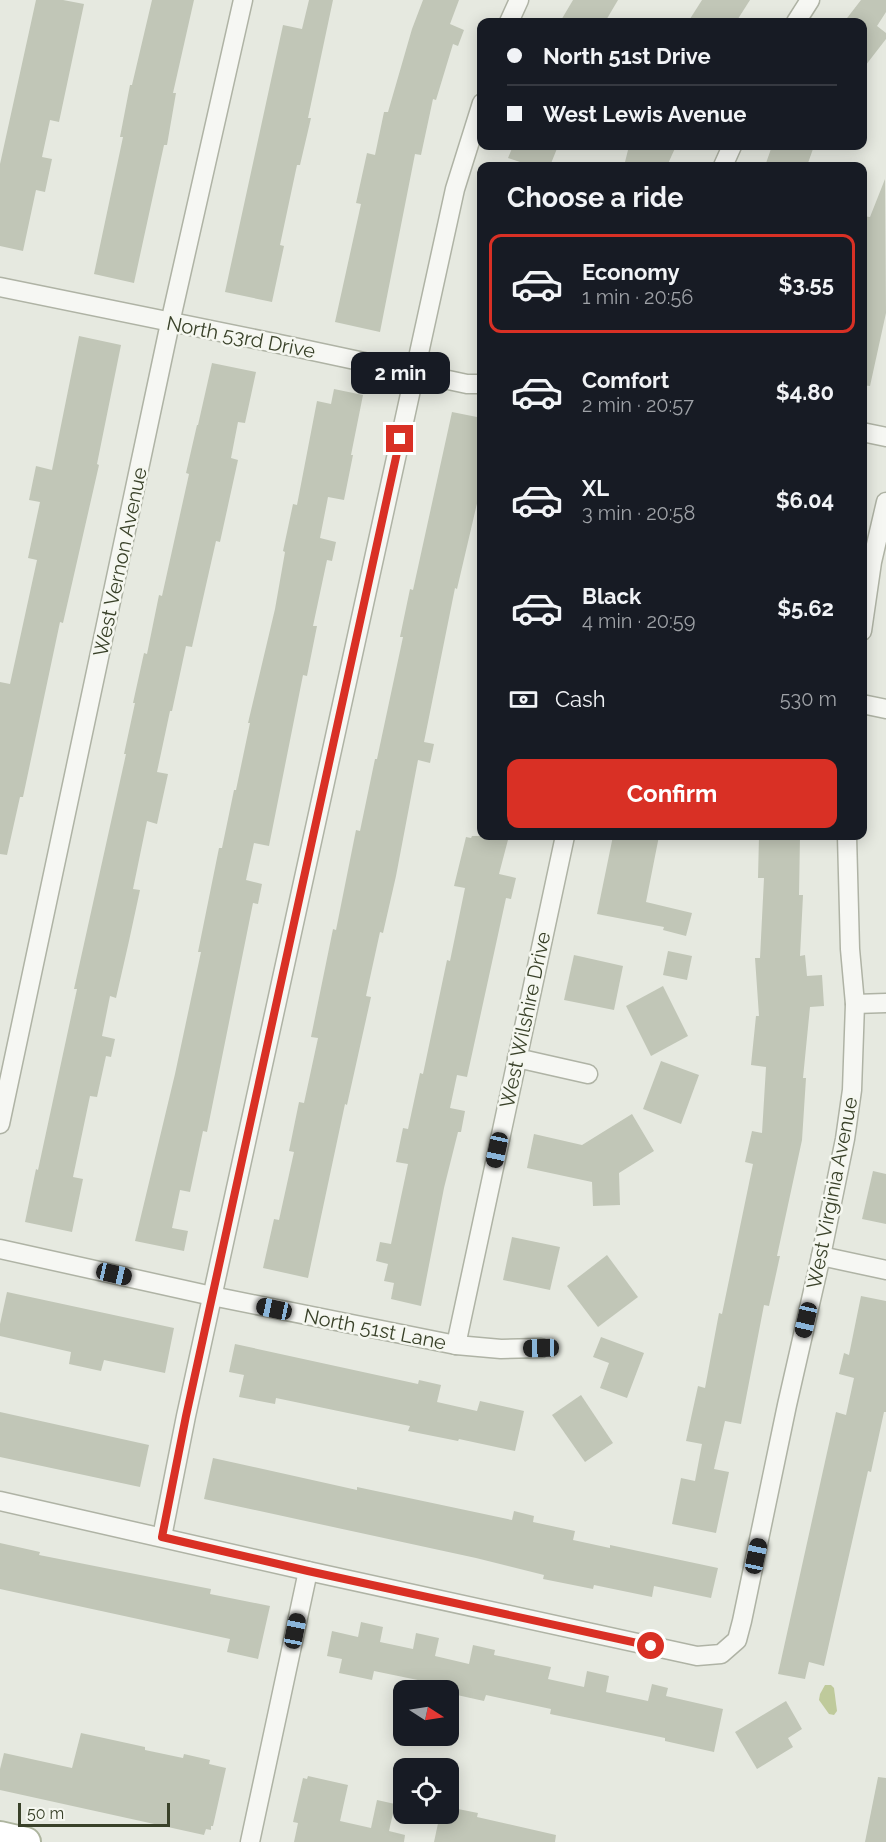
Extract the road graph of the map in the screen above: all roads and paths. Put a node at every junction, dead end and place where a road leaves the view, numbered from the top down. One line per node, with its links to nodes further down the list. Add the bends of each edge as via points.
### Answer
1 (243, 0): 8 (street, West Vernon Avenue)
2 (519, 0): 4 (street)
3 (810, 0): 5 (street)
4 (511, 18)
5 (799, 18)
6 (477, 119): 9 (street, via 455,189)
7 (0, 287): 8 (street, North 53rd Drive)
8 (170, 323): 9 (street, North 53rd Drive); 23 (street, West Vernon Avenue)
9 (415, 373): 10 (street, North 53rd Drive); 27 (street)
10 (477, 384)
11 (867, 433): 12 (street)
12 (886, 437)
13 (886, 502): 14 (street)
14 (867, 597)
15 (867, 705): 16 (street)
16 (886, 709)
17 (564, 840): 21 (street, West Wilshire Drive)
18 (847, 840): 20 (street, West Virginia Avenue)
19 (886, 1003): 20 (street)
20 (855, 1004): 25 (street, West Virginia Avenue, via 852,1090)
21 (517, 1058): 22 (street); 28 (street, West Wilshire Drive)
22 (588, 1074)
23 (0, 1124)
24 (0, 1249): 27 (street, North 51st Lane)
25 (820, 1256): 26 (street); 32 (street, West Virginia Avenue, via 742,1621 737,1640 721,1653 697,1656)
26 (886, 1270)
27 (212, 1296): 28 (street, North 51st Lane); 31 (street)
28 (456, 1346): 29 (street, North 51st Lane)
29 (541, 1348)
30 (0, 1501): 31 (street)
31 (162, 1537): 32 (street)
32 (308, 1571): 35 (street)
33 (0, 1836): 34 (main road)
34 (26, 1842)
35 (250, 1842)

